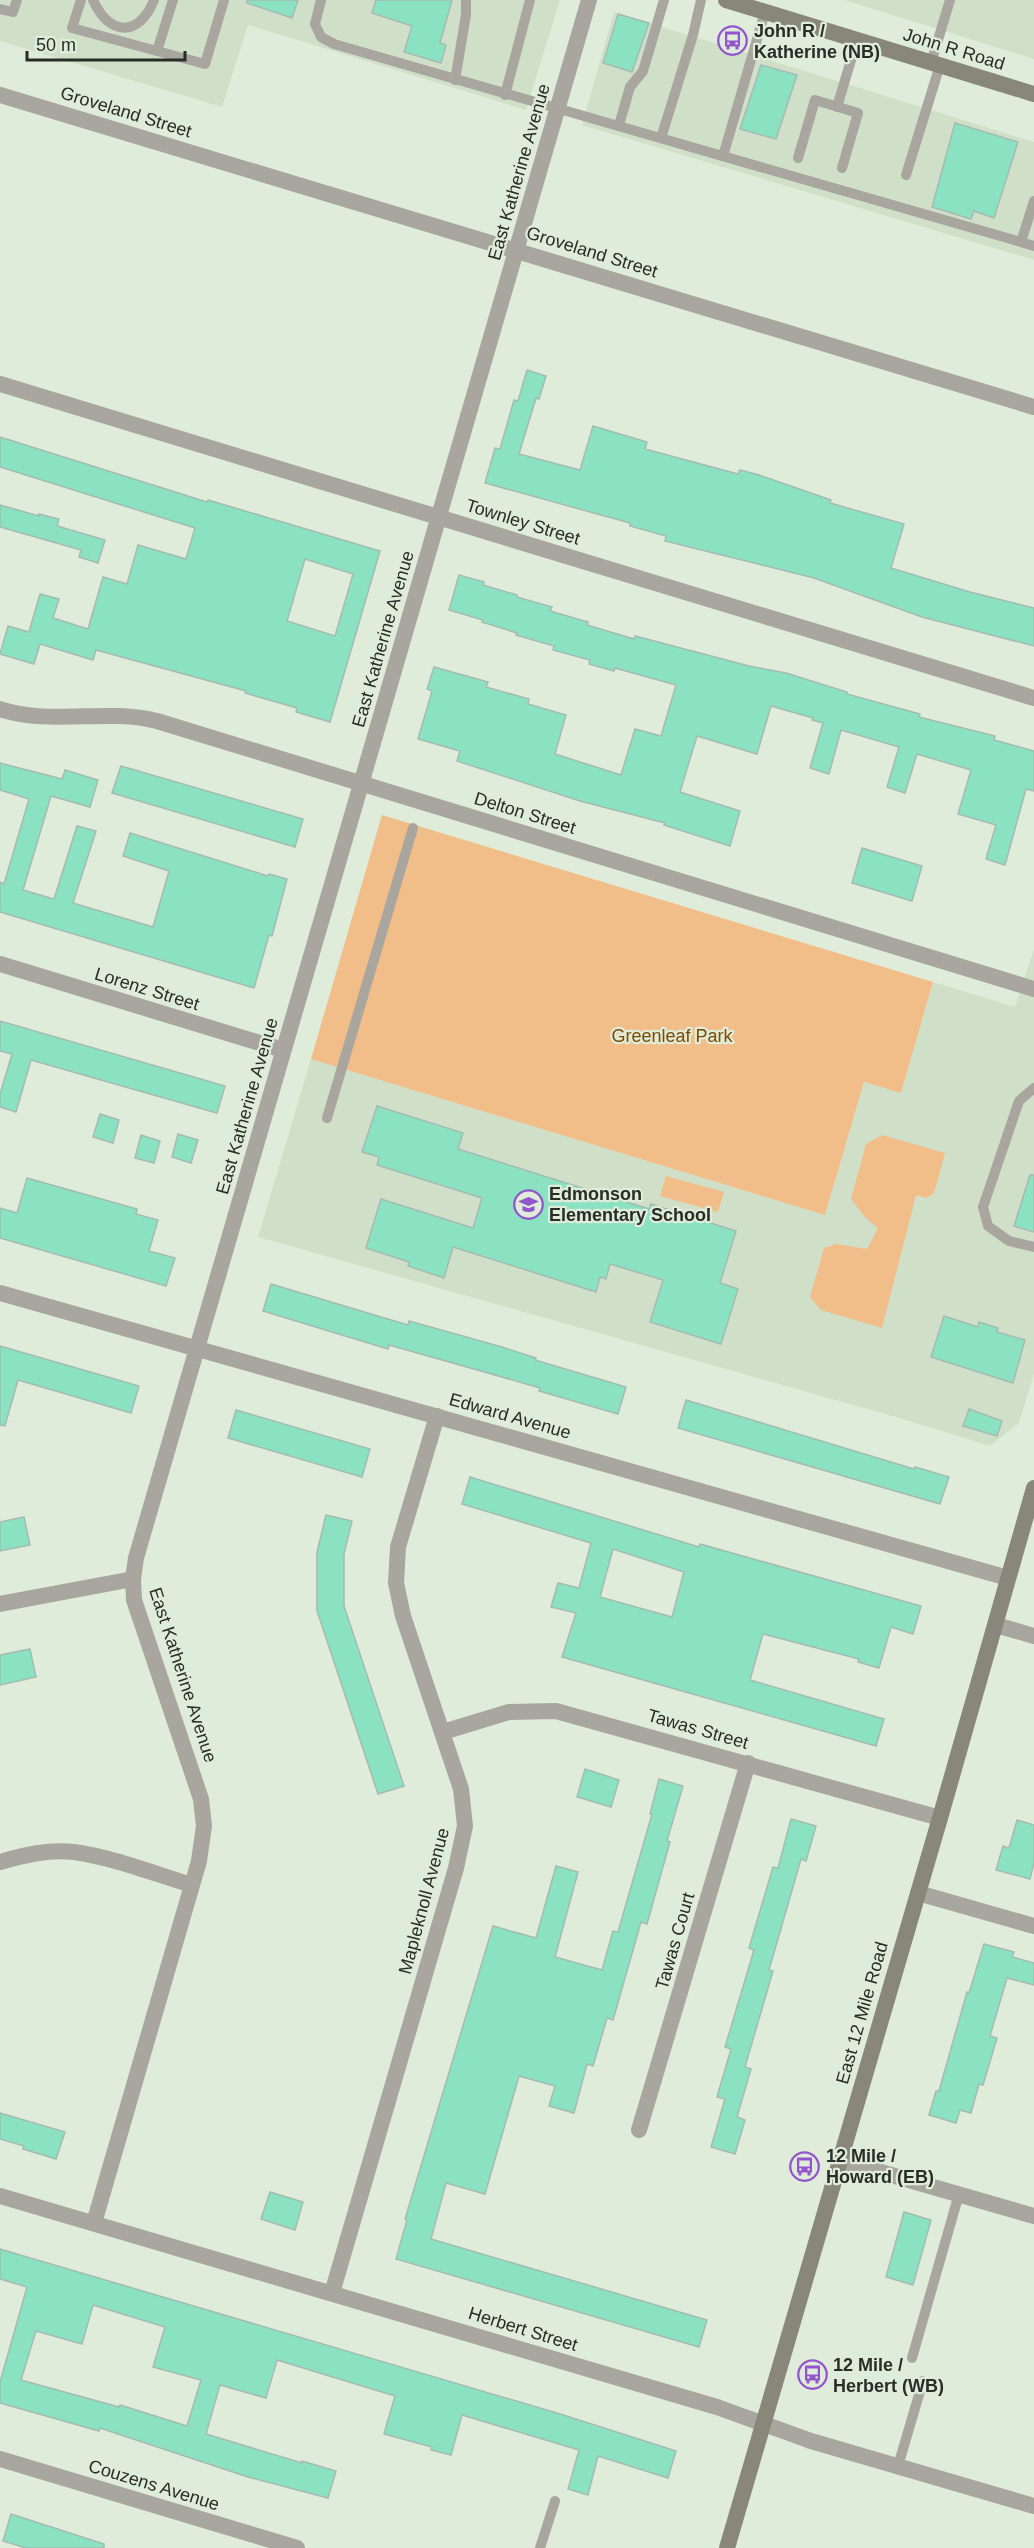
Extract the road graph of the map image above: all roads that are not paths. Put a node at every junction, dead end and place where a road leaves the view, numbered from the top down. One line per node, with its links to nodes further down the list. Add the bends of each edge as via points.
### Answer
1 (17, 0): 16 (lane, via 13,12)
2 (81, 0): 18 (lane, via 72,28)
3 (93, 0): 4 (lane, via 100,15 114,26 126,28 138,25 148,15)
4 (154, 0)
5 (173, 0): 18 (lane)
6 (224, 0): 18 (lane, via 205,64)
7 (321, 0): 20 (lane, via 315,24 321,37)
8 (466, 0): 20 (lane)
9 (530, 0): 23 (lane)
10 (589, 0): 24 (street, East Katherine Avenue)
11 (664, 0): 26 (lane, via 643,71 630,87)
12 (701, 0): 27 (lane)
13 (726, 0): 15 (main road, John R Road)
14 (950, 0): 19 (lane)
15 (762, 7): 17 (main road, John R Road); 28 (lane)
16 (0, 9)
17 (857, 40): 19 (main road, John R Road); 25 (lane)
18 (157, 51)
19 (935, 64): 22 (main road, John R Road); 31 (lane)
20 (455, 80): 23 (lane)
21 (0, 94): 35 (street, Groveland Street)
22 (1034, 94)
23 (505, 95): 24 (lane)
24 (558, 107): 26 (lane); 35 (street, East Katherine Avenue)
25 (837, 107): 29 (lane, via 815,100); 30 (lane, via 858,113)
26 (619, 125): 27 (lane)
27 (661, 138): 28 (lane)
28 (723, 156): 33 (lane)
29 (798, 158)
30 (842, 168)
31 (906, 175)
32 (1034, 201): 33 (lane)
33 (1021, 242): 34 (lane)
34 (1034, 246)
35 (517, 249): 37 (street, Groveland Street); 38 (street, East Katherine Avenue)
36 (0, 384): 38 (street, Townley Street)
37 (1034, 407)
38 (438, 517): 39 (street, Townley Street); 41 (street, East Katherine Avenue)
39 (1034, 698)
40 (0, 709): 41 (street, Delton Street, via 48,718 143,718)
41 (361, 784): 44 (street, Delton Street); 45 (street, East Katherine Avenue)
42 (412, 828): 47 (lane)
43 (0, 964): 45 (street, Lorenz Street)
44 (1033, 987)
45 (283, 1050): 50 (street, East Katherine Avenue)
46 (1034, 1088): 48 (lane, via 1019,1101 983,1207 988,1226 1009,1241)
47 (327, 1118)
48 (1034, 1247)
49 (0, 1293): 50 (street, Edward Avenue)
50 (197, 1348): 51 (street, Edward Avenue); 54 (street, East Katherine Avenue)
51 (437, 1416): 53 (street, Edward Avenue); 58 (street, Mapleknoll Avenue, via 395,1568 403,1616)
52 (1034, 1488): 53 (main road, East 12 Mile Road)
53 (1008, 1578): 56 (main road, East 12 Mile Road)
54 (133, 1579): 55 (street); 62 (street, East Katherine Avenue, via 134,1600 201,1799 202,1846)
55 (0, 1604)
56 (996, 1625): 57 (street); 60 (main road, East 12 Mile Road)
57 (1034, 1636)
58 (443, 1732): 59 (street, Tawas Street, via 509,1712 556,1711); 71 (street, Mapleknoll Avenue, via 461,1789 465,1818 462,1845)
59 (748, 1763): 60 (street, Tawas Street); 65 (street, Tawas Court)
60 (940, 1818): 63 (main road, East 12 Mile Road)
61 (0, 1862): 62 (street, via 21,1855 75,1852)
62 (192, 1885): 70 (street, East Katherine Avenue)
63 (918, 1893): 64 (street); 66 (main road, East 12 Mile Road)
64 (1034, 1926)
65 (639, 2130)
66 (839, 2160): 67 (street); 74 (main road, East 12 Mile Road)
67 (958, 2194): 69 (street); 72 (lane)
68 (0, 2196): 70 (street, Herbert Street)
69 (1034, 2216)
70 (94, 2223): 71 (street, Herbert Street)
71 (332, 2293): 74 (street, Herbert Street)
72 (912, 2358)
73 (923, 2381): 76 (lane)
74 (764, 2424): 76 (street, Herbert Street); 81 (main road, East 12 Mile Road)
75 (0, 2459): 79 (street, Couzens Avenue)
76 (898, 2466): 78 (street, Herbert Street)
77 (555, 2501): 80 (lane)
78 (1034, 2506)
79 (297, 2548)
80 (540, 2548)
81 (727, 2548)

